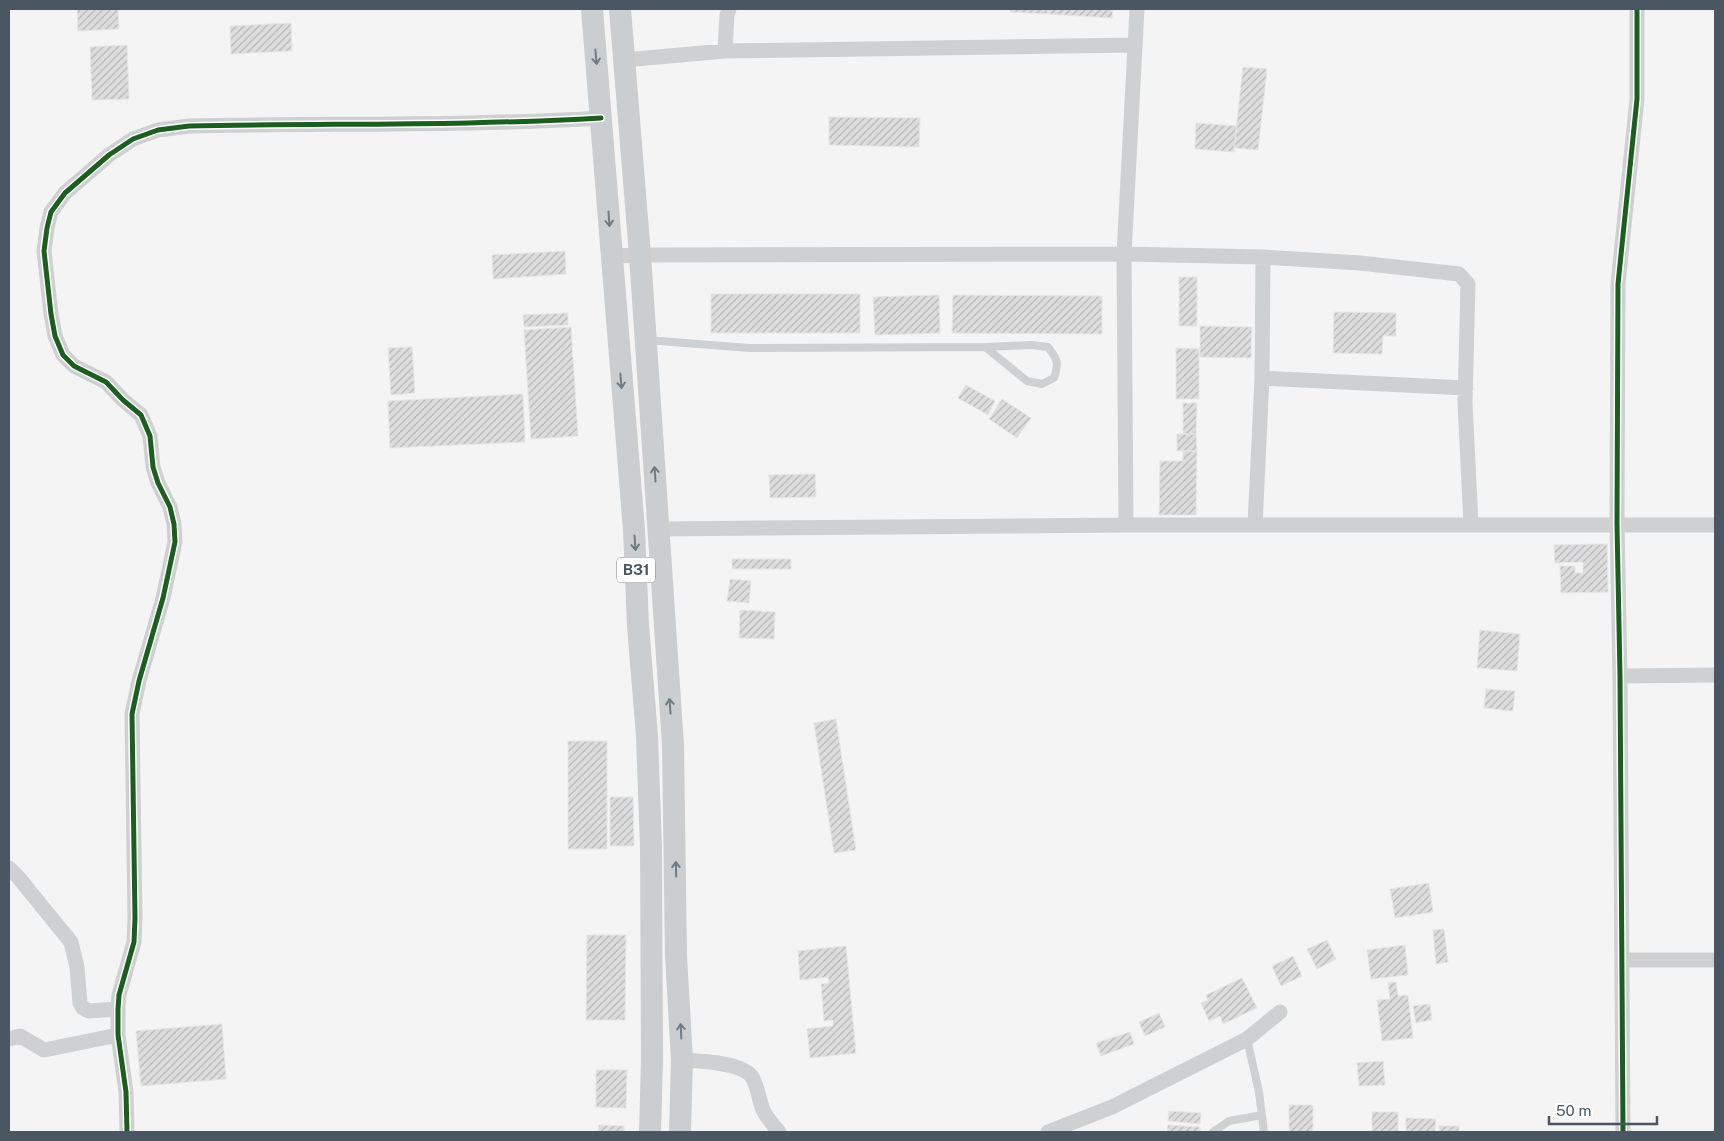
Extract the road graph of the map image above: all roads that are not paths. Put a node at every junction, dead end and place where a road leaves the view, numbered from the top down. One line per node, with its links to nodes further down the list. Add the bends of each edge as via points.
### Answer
1 (592, 9): 9 (main road, B31, one-way to 9)
2 (620, 9): 8 (main road, B31)
3 (730, 9): 7 (street)
4 (1138, 9): 6 (street)
5 (1637, 9): 20 (street, via 1637,99 1618,284)
6 (1135, 45): 7 (street); 10 (street)
7 (725, 51): 8 (street)
8 (624, 60): 11 (main road, B31)
9 (601, 118): 12 (main road, B31, one-way to 12); 31 (street, via 189,126 158,130 109,155 65,193 51,212 44,251 55,336 63,355 74,366 106,382 141,414 150,436 153,467 174,524 174,542 165,588 132,714 134,942)
10 (1124, 254): 11 (street); 13 (street); 21 (street)
11 (640, 255): 12 (street); 14 (main road, B31)
12 (612, 256): 25 (main road, B31, one-way to 25)
13 (1263, 257): 16 (street); 17 (street, via 1459,274 1468,284)
14 (645, 340): 15 (lane, via 749,348); 23 (main road, B31, one-way to 14)
15 (985, 346): 15 (lane, via 1048,348 1058,366 1054,378 1042,384 1027,381)
16 (1262, 378): 17 (street); 18 (street)
17 (1466, 388): 19 (street)
18 (1255, 524): 19 (street); 21 (street)
19 (1471, 524): 20 (street)
20 (1617, 524): 22 (street); 27 (street)
21 (1126, 525): 23 (street)
22 (1715, 525)
23 (659, 529): 24 (main road, B31)
24 (661, 583): 25 (main road); 36 (main road, B31, one-way to 24, via 676,956 673,745)
25 (638, 584): 39 (main road, B31, via 651,847)
26 (1715, 675): 27 (street)
27 (1620, 676): 29 (street)
28 (9, 868): 31 (street, via 71,942 83,1008 89,1011)
29 (1623, 960): 30 (street); 45 (street)
30 (1715, 960)
31 (118, 1009): 33 (street)
32 (1280, 1012): 35 (street)
33 (118, 1035): 34 (street, via 44,1050 20,1036); 38 (street, via 126,1092)
34 (9, 1039)
35 (1247, 1039): 37 (lane); 42 (street, via 1112,1107)
36 (682, 1060): 40 (main road, B31); 41 (street, via 732,1066 752,1076 764,1112)
37 (1262, 1115): 43 (lane, via 1229,1121); 44 (lane)
38 (127, 1132)
39 (650, 1132)
40 (680, 1132)
41 (778, 1132)
42 (1048, 1132)
43 (1212, 1132)
44 (1264, 1132)
45 (1623, 1132)

